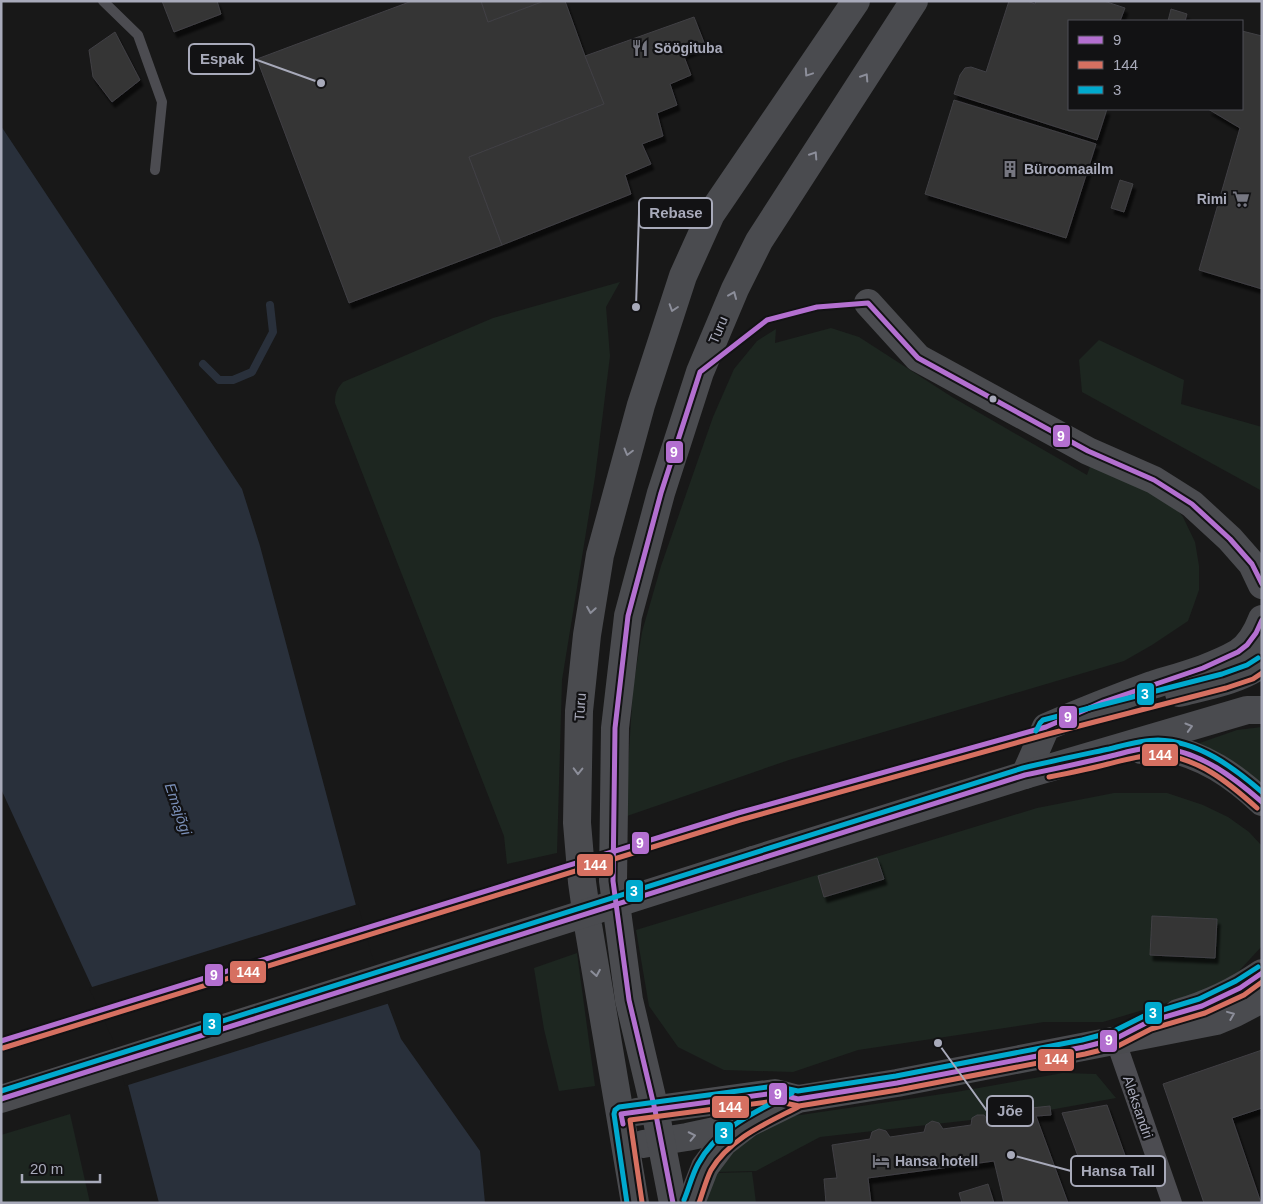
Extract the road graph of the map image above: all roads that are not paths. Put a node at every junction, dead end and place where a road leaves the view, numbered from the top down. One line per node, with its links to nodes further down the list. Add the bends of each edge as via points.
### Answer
1 (103, 1): 6 (lane, via 138,35 162,102)
2 (842, 1): 5 (street)
3 (856, 1): 5 (main road, Turu)
4 (914, 1): 19 (main road, Turu, one-way to 4, via 629,1000 613,882 615,728 628,616 661,493 700,372 735,290 759,241)
5 (835, 32): 20 (main road, Turu, one-way to 20, via 711,214 683,276 641,405 600,555 579,711 577,823 588,925)
6 (155, 170)
7 (868, 303): 8 (main road, via 918,358 1088,451 1154,480 1192,504 1252,564)
8 (1262, 585)
9 (1262, 619): 12 (main road, via 1256,633 1238,652 1203,668 1103,702)
10 (1262, 664): 12 (main road, via 1224,681)
11 (1262, 710): 13 (main road, one-way to 11, via 1247,710)
12 (1046, 727): 13 (main road)
13 (1025, 775): 14 (main road, via 1137,750 1163,748 1210,762); 17 (main road, bridge)
14 (1262, 802)
15 (1259, 983): 16 (main road, via 1236,1013 1216,1021)
16 (1115, 1040): 18 (main road, via 906,1082); 27 (street, Aleksandri)
17 (1, 1098)
18 (798, 1099): 19 (main road, via 775,1093); 21 (main road)
19 (654, 1110): 20 (main road); 22 (main road, Turu)
20 (621, 1114): 23 (main road, Turu)
21 (749, 1123): 22 (main road, one-way to 21); 26 (main road, via 723,1142 705,1167)
22 (661, 1141): 23 (main road); 25 (main road, Turu)
23 (626, 1147): 24 (main road, Turu)
24 (636, 1203)
25 (673, 1203)
26 (691, 1203)
27 (1172, 1203)

